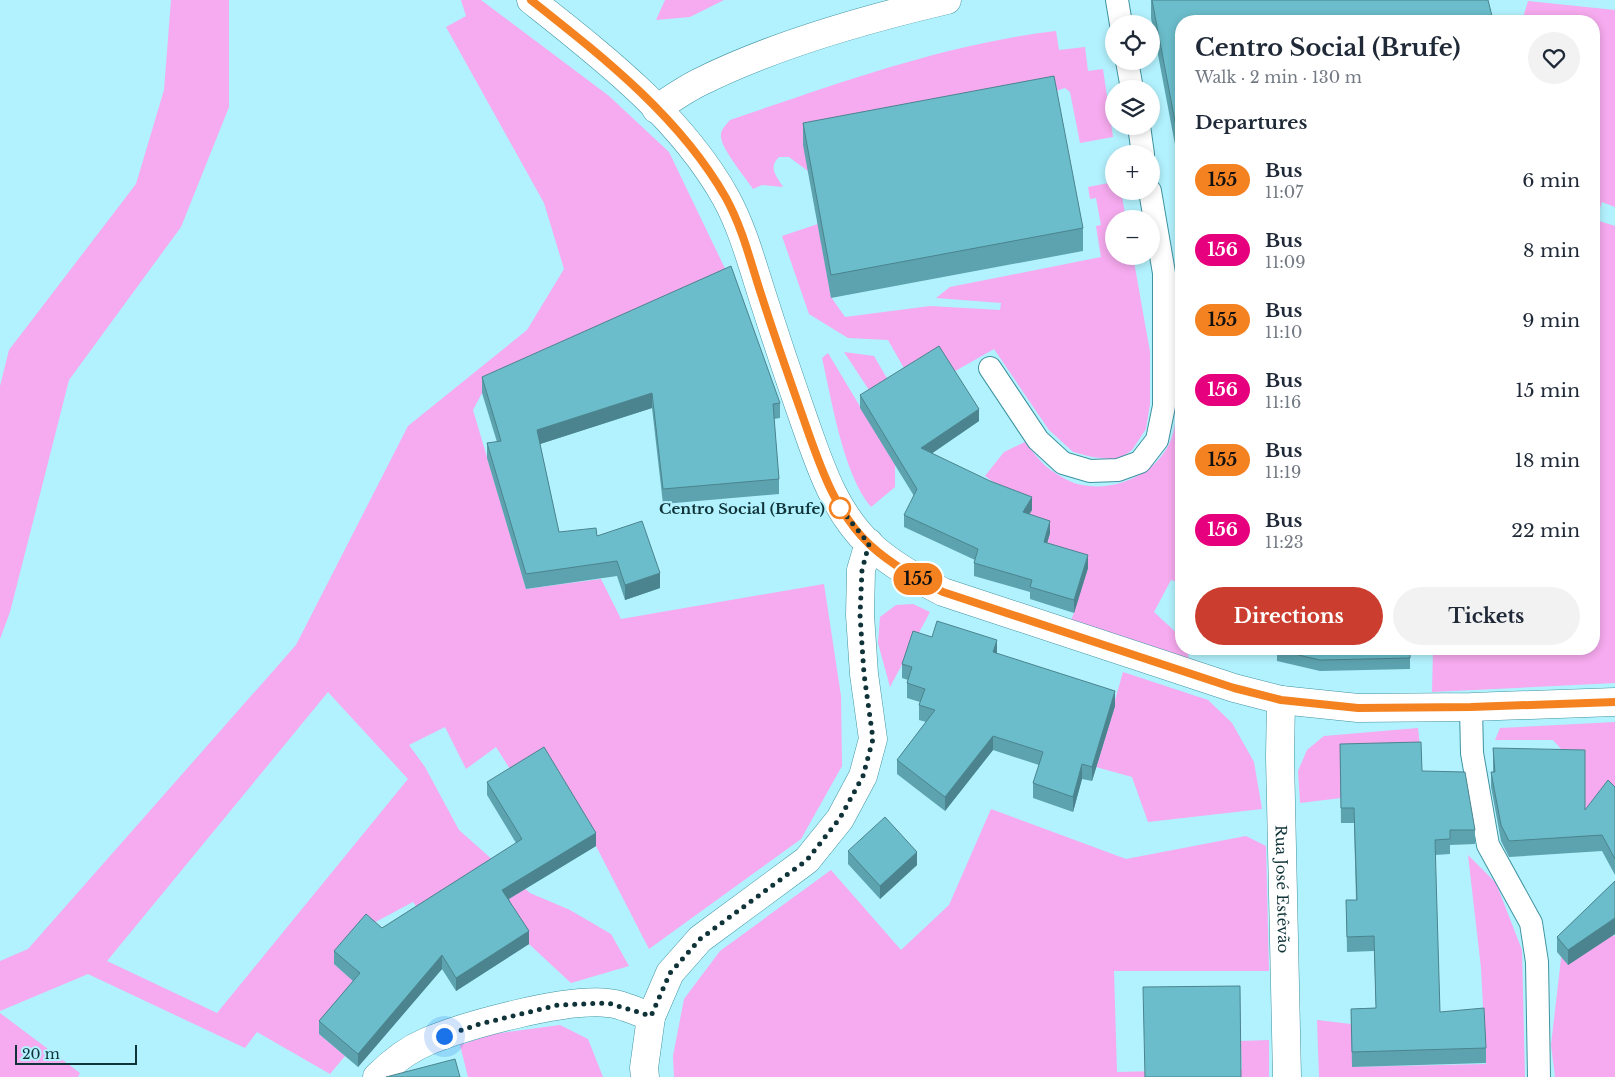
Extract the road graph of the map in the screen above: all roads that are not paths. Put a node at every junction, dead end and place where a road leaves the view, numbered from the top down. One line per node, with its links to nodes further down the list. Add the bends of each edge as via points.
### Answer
1 (530, 0): 5 (street, via 588,46)
2 (947, 0): 5 (street, via 850,26 766,54 698,83)
3 (1117, 0): 4 (lane)
4 (1120, 15)
5 (656, 109): 8 (street, via 702,158 739,224 823,475 842,511)
6 (1152, 200): 7 (lane, via 1164,273 1164,406 1157,440 1140,462 1118,470 1090,471 1063,463 1038,440)
7 (990, 368)
8 (869, 544): 9 (street, via 899,569 943,592 1234,688); 12 (street, via 862,570 860,615 873,739 863,776 840,818 807,860 700,939 670,973)
9 (1281, 700): 11 (street, via 1358,708); 15 (street, Rua José Estêvão)
10 (1615, 702): 11 (street)
11 (1471, 707): 16 (lane, via 1472,753 1488,844 1531,923 1537,962)
12 (651, 1016): 13 (street, via 608,1003 558,1005 480,1024 425,1042 397,1058); 14 (street)
13 (376, 1077)
14 (645, 1077)
15 (1287, 1077)
16 (1539, 1077)

